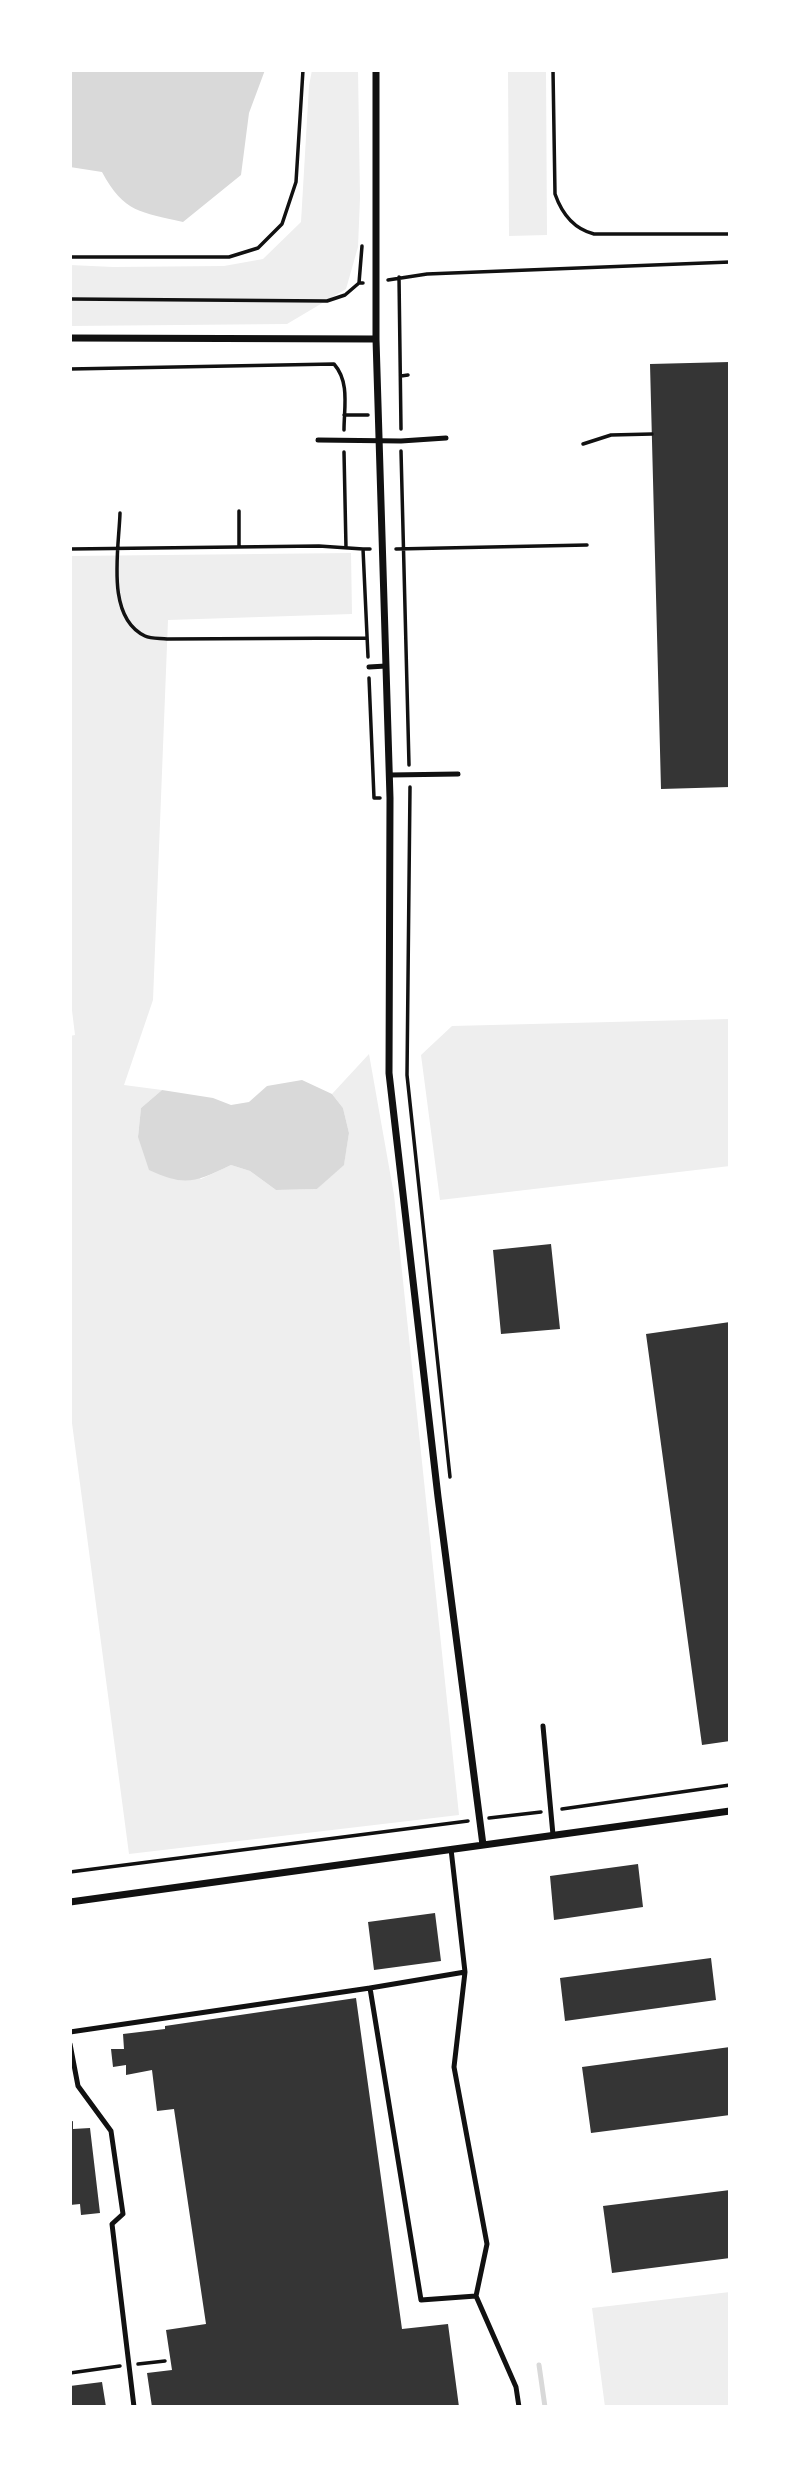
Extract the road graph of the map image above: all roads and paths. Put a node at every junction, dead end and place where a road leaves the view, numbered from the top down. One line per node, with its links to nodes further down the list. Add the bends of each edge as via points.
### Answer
1 (303, 70): 5 (path, via 296,182 282,224 258,248 229,257)
2 (376, 70): 12 (street)
3 (553, 70): 4 (path, via 555,194 559,208 575,225 594,234)
4 (730, 234)
5 (70, 257)
6 (730, 262): 7 (path)
7 (399, 277): 9 (path); 15 (path)
8 (359, 282): 10 (path, via 345,295 327,301)
9 (407, 282)
10 (70, 299)
11 (70, 338): 12 (street)
12 (376, 339): 19 (street)
13 (70, 369): 20 (path, via 334,364 345,383)
14 (408, 375): 15 (path)
15 (401, 376): 21 (path)
16 (652, 433): 22 (path, via 611,435)
17 (446, 438): 21 (lane)
18 (318, 440): 20 (lane)
19 (379, 440): 20 (lane); 21 (lane); 33 (street)
20 (344, 441): 27 (path)
21 (401, 441): 28 (path)
22 (583, 444)
23 (239, 511): 26 (path)
24 (120, 513): 30 (path)
25 (587, 545): 28 (path)
26 (239, 547): 27 (path); 30 (path)
27 (346, 548): 31 (path)
28 (404, 548): 36 (path)
29 (70, 549): 30 (path)
30 (119, 549): 32 (path, via 117,592 131,624 146,636)
31 (363, 549)
32 (367, 638)
33 (386, 666): 34 (lane); 35 (street)
34 (369, 667)
35 (390, 775): 36 (lane); 43 (street, via 389,1073)
36 (409, 775): 37 (lane); 38 (path, via 407,1075)
37 (458, 775)
38 (452, 1487)
39 (543, 1726): 41 (lane)
40 (730, 1784): 41 (path)
41 (552, 1810): 43 (path); 44 (lane)
42 (730, 1811): 44 (street)
43 (479, 1820): 45 (street); 47 (path)
44 (553, 1835): 45 (street)
45 (483, 1845): 46 (street)
46 (451, 1849): 48 (street); 49 (lane)
47 (70, 1872)
48 (70, 1902)
49 (465, 1972): 50 (lane); 53 (lane, via 454,2067 487,2244)
50 (370, 1988): 51 (lane); 53 (lane, via 421,2300)
51 (70, 2032)
52 (70, 2044): 54 (lane, via 78,2086 111,2131 122,2214 111,2224)
53 (476, 2296): 55 (lane, via 516,2387)
54 (134, 2407)
55 (519, 2407)

